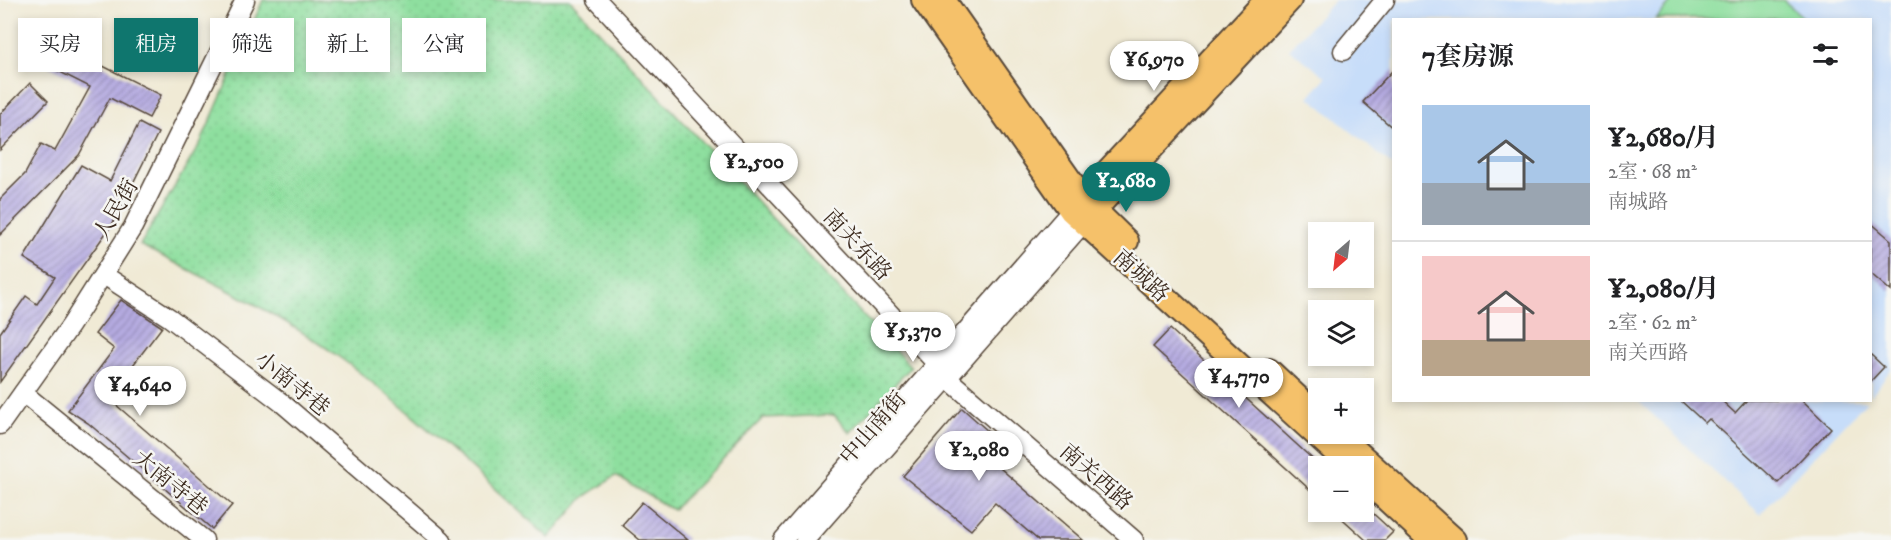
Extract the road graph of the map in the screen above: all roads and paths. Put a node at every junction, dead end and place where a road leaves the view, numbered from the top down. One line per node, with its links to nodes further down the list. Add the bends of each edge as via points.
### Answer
1 (245, 0): 10 (street, 人民街, via 152,194)
2 (597, 0): 11 (street, 南关东路)
3 (923, 0): 9 (main road, 南城路)
4 (944, 0): 9 (main road, 南城路)
5 (1266, 0): 9 (main road)
6 (1290, 0): 9 (main road)
7 (1385, 0): 8 (street)
8 (1343, 51)
9 (1083, 211): 11 (street, 中山南街); 13 (main road, 南城路); 16 (main road, 南城路, via 1114,249)
10 (104, 275): 12 (street, 人民街); 19 (street, 小南寺巷, via 171,318 282,403)
11 (942, 371): 20 (street, 中山南街); 21 (street, 中山南街); 22 (street, 南关西路)
12 (23, 393): 14 (street, 人民街); 18 (street, 大南寺巷)
13 (1308, 407)
14 (0, 425)
15 (1349, 444): 24 (main road)
16 (1339, 456)
17 (1374, 488): 23 (main road)
18 (204, 540)
19 (442, 540)
20 (783, 540)
21 (805, 540)
22 (1134, 540)
23 (1430, 540)
24 (1455, 540)

